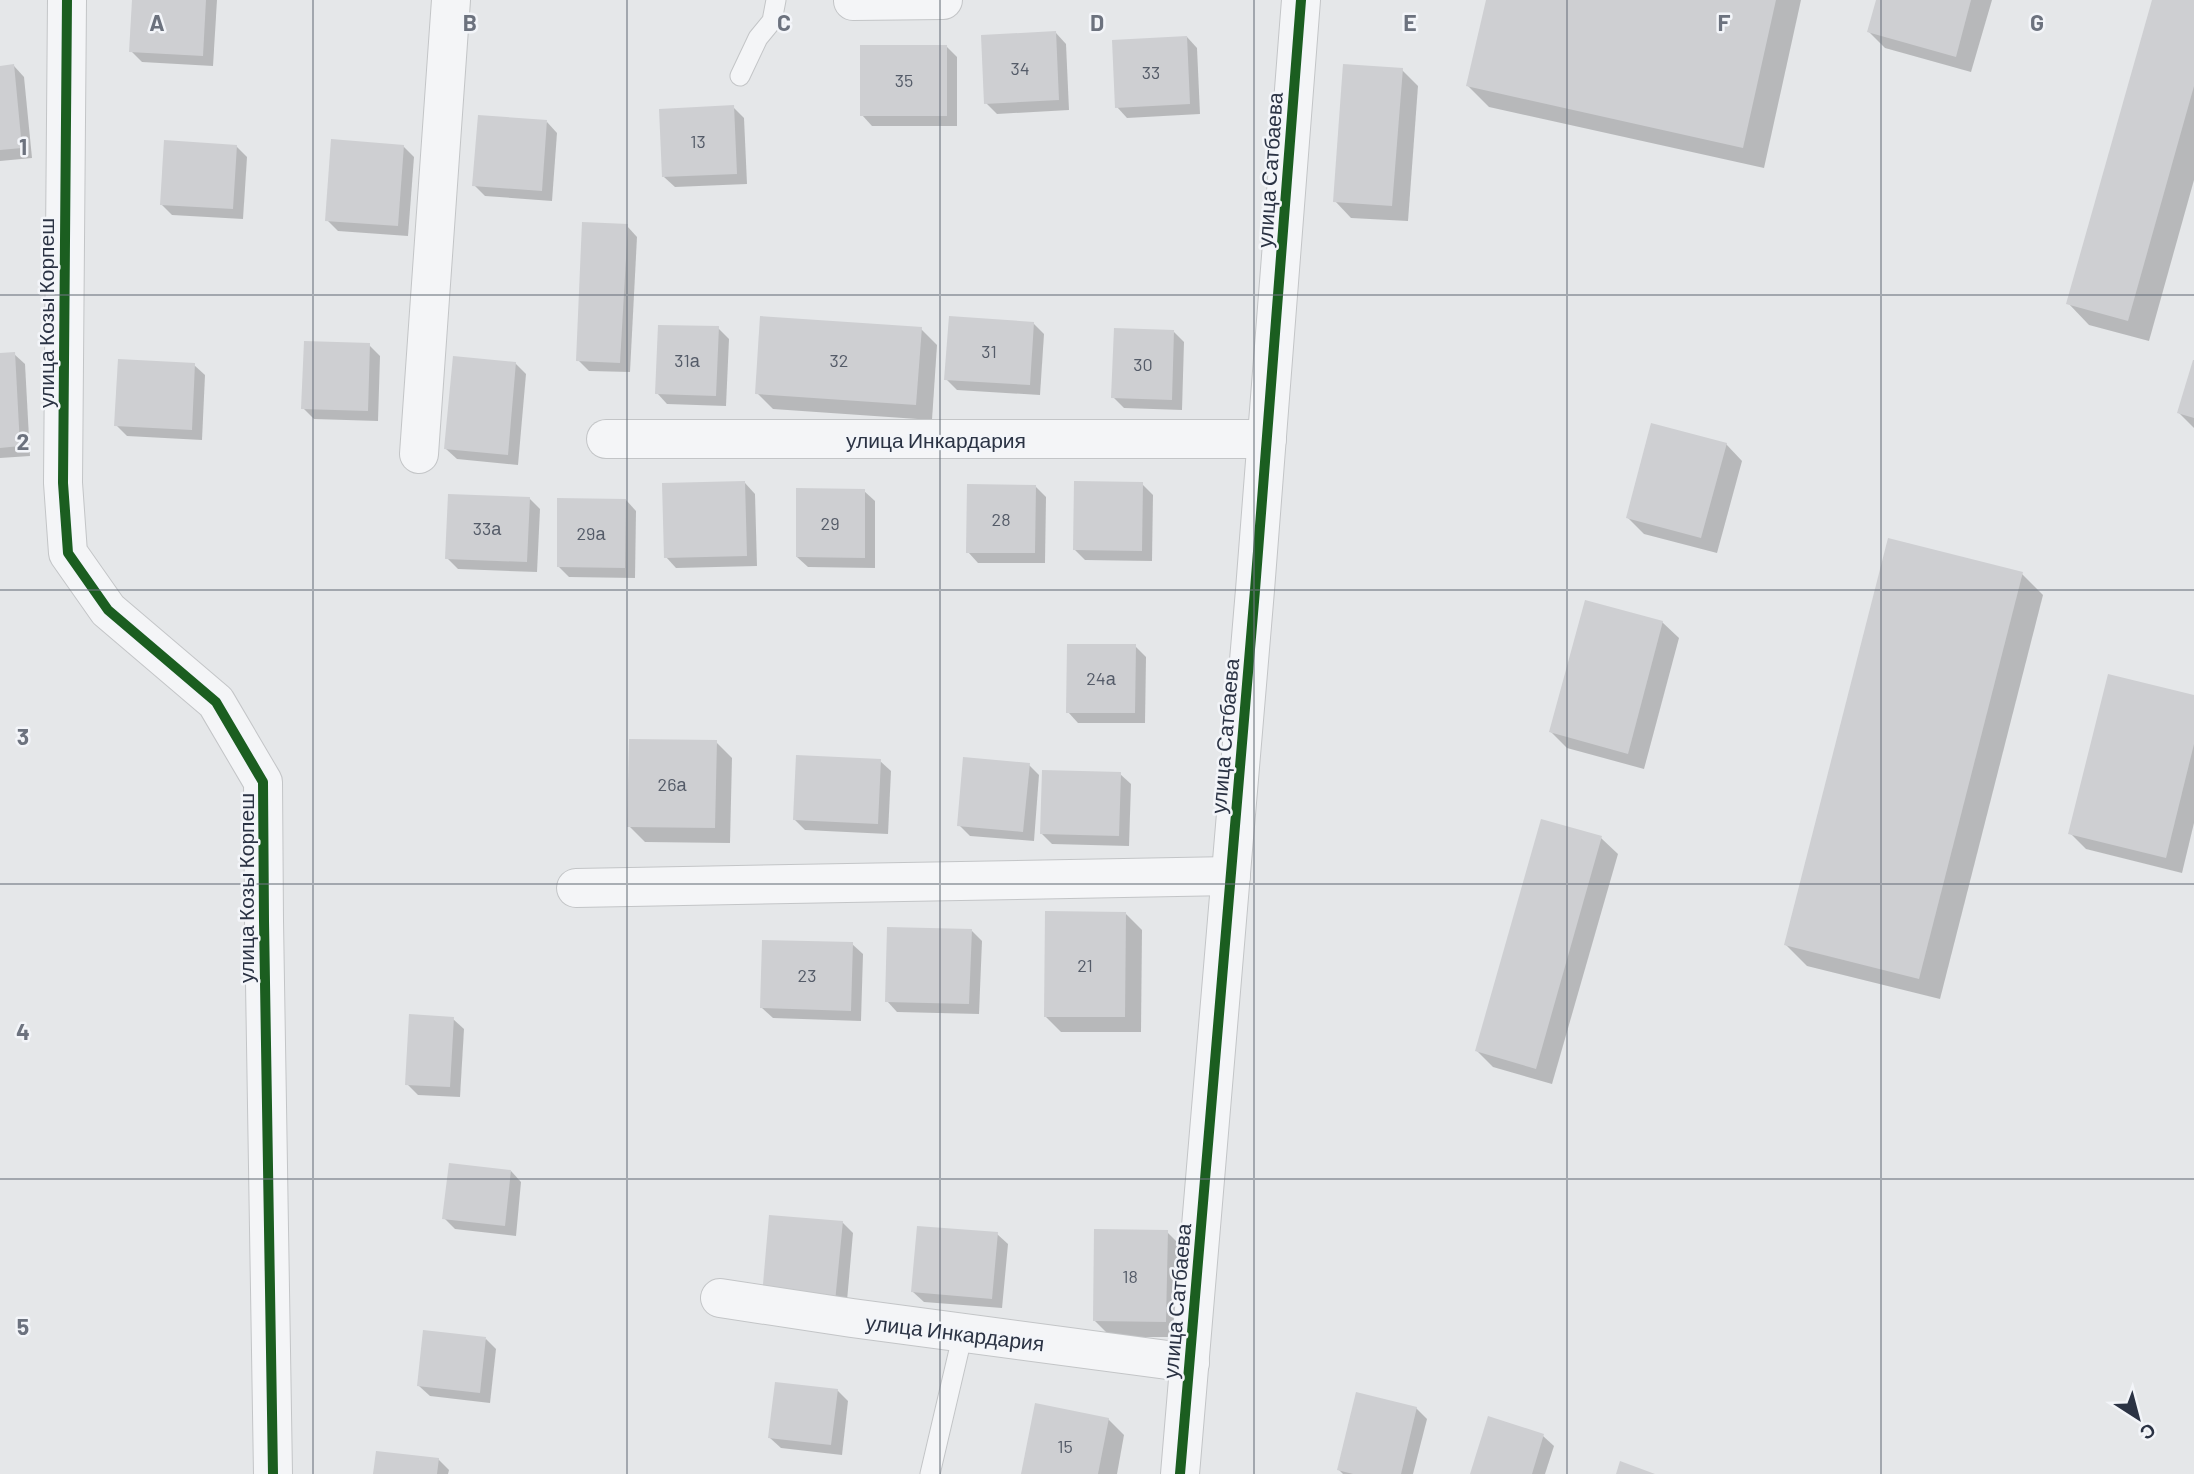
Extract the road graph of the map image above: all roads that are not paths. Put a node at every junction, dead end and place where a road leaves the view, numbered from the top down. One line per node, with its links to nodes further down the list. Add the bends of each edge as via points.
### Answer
1 (67, 0): 16 (street, улица Козы Корпеш, via 63,483 68,553 108,610 216,702 263,782)
2 (451, 0): 10 (street)
3 (776, 0): 7 (lane, via 772,21 758,38)
4 (943, 0): 6 (street)
5 (1301, 0): 9 (street, улица Сатбаева)
6 (853, 1)
7 (740, 76)
8 (606, 439): 9 (street, улица Инкардария)
9 (1267, 439): 11 (street, улица Сатбаева)
10 (419, 453)
11 (1231, 876): 12 (street); 15 (street, улица Сатбаева)
12 (576, 888)
13 (720, 1298): 14 (street, улица Инкардария)
14 (963, 1333): 15 (street, улица Инкардария); 17 (lane)
15 (1190, 1363): 18 (street, улица Сатбаева)
16 (273, 1474)
17 (930, 1474)
18 (1180, 1474)

